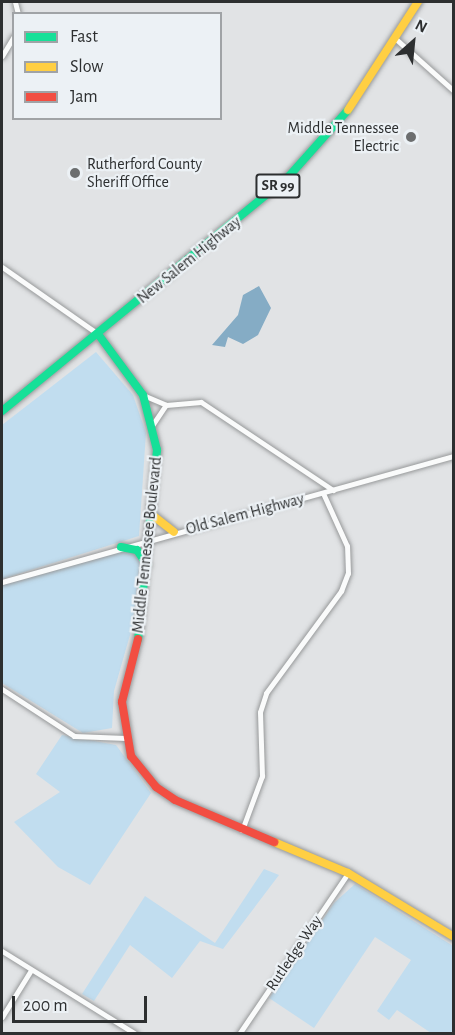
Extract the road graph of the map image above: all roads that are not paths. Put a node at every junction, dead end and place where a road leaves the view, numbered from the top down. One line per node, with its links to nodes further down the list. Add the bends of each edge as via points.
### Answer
1 (418, 2): 3 (main road, New Salem Highway / SR 99)
2 (12, 39): 4 (street)
3 (397, 40): 5 (street); 7 (main road, New Salem Highway / SR 99, via 347,112 298,167)
4 (2, 56)
5 (453, 91)
6 (2, 267): 7 (street)
7 (98, 334): 8 (main road, Middle Tennessee Boulevard); 10 (main road, New Salem Highway / SR 99)
8 (142, 396): 9 (street); 11 (main road, Middle Tennessee Boulevard)
9 (166, 405): 11 (street); 13 (street, via 201,402)
10 (2, 411)
11 (153, 424): 15 (main road, Middle Tennessee Boulevard, via 157,450)
12 (453, 456): 13 (street, Old Salem Highway)
13 (333, 490): 14 (street, Old Salem Highway)
14 (323, 493): 16 (street, Old Salem Highway); 24 (street, via 347,546 348,573 341,591 266,693 260,712 262,776)
15 (151, 514): 16 (main road); 17 (main road, Middle Tennessee Boulevard)
16 (174, 532): 17 (street, Old Salem Highway)
17 (149, 539): 18 (street, Old Salem Highway); 19 (main road, Middle Tennessee Boulevard)
18 (121, 547): 19 (main road, via 136,550); 20 (street, Old Salem Highway)
19 (147, 565): 23 (main road, Middle Tennessee Boulevard, via 142,623 122,702)
20 (2, 582)
21 (4, 691): 22 (street); 23 (street, via 75,736)
22 (2, 700)
23 (126, 738): 24 (main road, Middle Tennessee Boulevard, via 142,773 156,787)
24 (241, 832): 25 (main road, Middle Tennessee Boulevard)
25 (348, 873): 26 (main road, Middle Tennessee Boulevard); 31 (street, Rutledge Way)
26 (453, 937)
27 (2, 951): 28 (street)
28 (31, 970): 29 (street); 30 (street)
29 (2, 1017)
30 (136, 1034)
31 (239, 1034)

